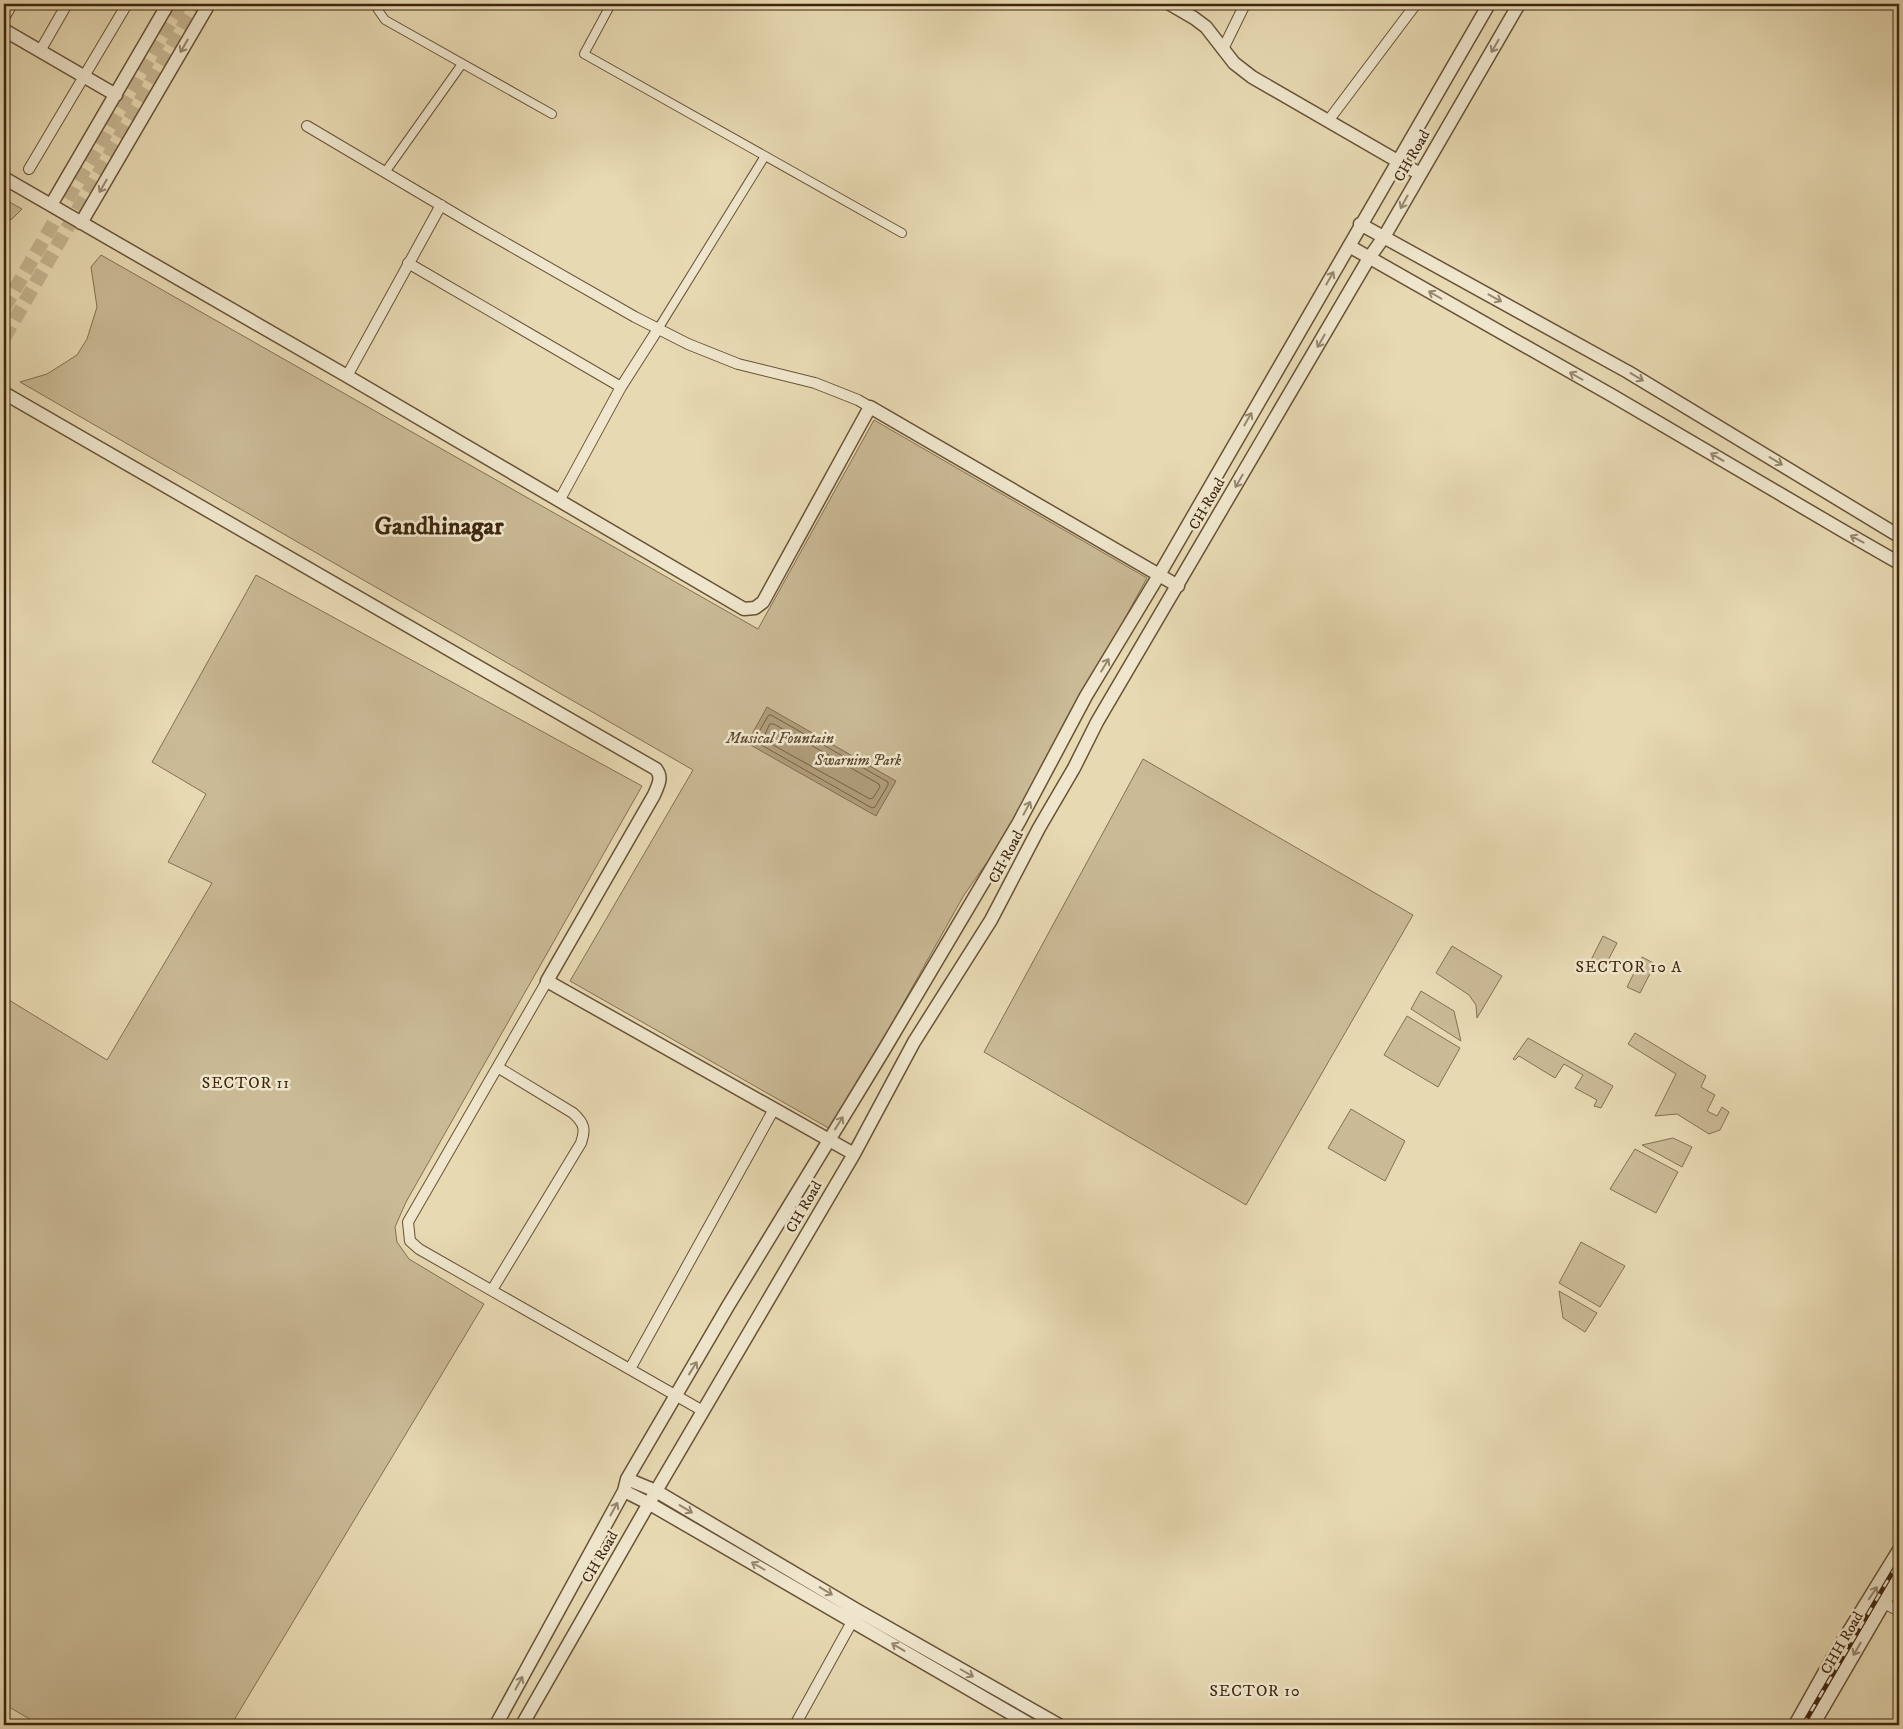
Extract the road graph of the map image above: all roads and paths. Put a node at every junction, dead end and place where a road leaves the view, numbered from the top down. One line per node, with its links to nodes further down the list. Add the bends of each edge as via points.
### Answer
1 (12, 4): 13 (street)
2 (67, 4): 16 (street)
3 (127, 4): 18 (street)
4 (168, 4): 19 (street)
5 (209, 4): 31 (street, one-way to 31)
6 (376, 4): 17 (street, via 385,20)
7 (611, 4): 23 (street, via 584,54)
8 (1170, 4): 15 (street, via 1206,28)
9 (1245, 4): 15 (street)
10 (1416, 4): 21 (street)
11 (1489, 4): 24 (street, CH Road)
12 (1519, 4): 27 (street, CH Road, one-way to 27)
13 (4, 18)
14 (4, 30): 16 (street)
15 (1223, 49): 21 (street, via 1252,77)
16 (40, 51): 18 (street)
17 (462, 64): 20 (street); 26 (street)
18 (84, 77): 19 (street); 25 (street)
19 (116, 95): 29 (street)
20 (552, 114)
21 (1328, 121): 24 (street)
22 (308, 126): 26 (street)
23 (765, 156): 33 (street); 38 (street)
24 (1398, 161): 27 (street); 32 (street, CH Road)
25 (30, 169)
26 (386, 171): 30 (street)
27 (1420, 174): 34 (street, CH Road, one-way to 34)
28 (4, 178): 29 (street)
29 (51, 205): 31 (street)
30 (441, 205): 37 (street); 38 (street)
31 (81, 223): 39 (street)
32 (1360, 224): 34 (street); 35 (street, CH Road)
33 (902, 233)
34 (1384, 237): 36 (street, CH Road); 44 (street, one-way to 44, via 1628,372)
35 (1349, 246): 36 (street); 46 (street, CH Road, one-way to 35)
36 (1369, 258): 45 (street, one-way to 36); 47 (street, CH Road, one-way to 47)
37 (408, 263): 39 (street); 40 (street)
38 (658, 329): 40 (street); 42 (street, via 738,364 815,383)
39 (347, 376): 43 (street)
40 (621, 387): 43 (street)
41 (4, 393): 48 (street, via 656,769 660,781 654,795)
42 (870, 408): 43 (street, via 763,602 755,608 744,609); 46 (street)
43 (559, 501)
44 (1899, 536)
45 (1899, 563)
46 (1159, 575): 47 (street); 51 (street, CH Road, one-way to 46, via 1010,838 1082,703)
47 (1178, 586): 52 (street, CH Road, via 1097,722 990,920 905,1058)
48 (548, 982): 49 (street); 50 (street)
49 (499, 1068): 53 (street, via 573,1114 582,1121 584,1129 581,1143); 53 (street, via 408,1222 410,1241 419,1249)
50 (774, 1109): 51 (street); 54 (street)
51 (828, 1140): 52 (street); 55 (street, CH Road, one-way to 51)
52 (854, 1154): 56 (street, CH Road)
53 (492, 1290): 54 (street)
54 (630, 1369): 55 (street)
55 (676, 1395): 56 (street); 57 (street, CH Road)
56 (704, 1411): 58 (street, CH Road)
57 (626, 1485): 58 (street); 59 (street); 65 (street, CH Road, one-way to 57)
58 (656, 1491): 59 (street, CH Road); 64 (street, one-way to 64)
59 (650, 1504): 64 (street, one-way to 59); 66 (street, CH Road)
60 (1899, 1550): 70 (street, one-way to 60)
61 (1899, 1577): 62 (street, CHH Road)
62 (1884, 1603): 63 (street); 71 (street, CHH Road, one-way to 71)
63 (1899, 1611)
64 (854, 1614): 67 (street); 68 (street, one-way to 64); 69 (street, one-way to 69)
65 (496, 1725)
66 (522, 1725)
67 (795, 1725)
68 (1031, 1725)
69 (1059, 1725)
70 (1795, 1725)
71 (1813, 1725)

